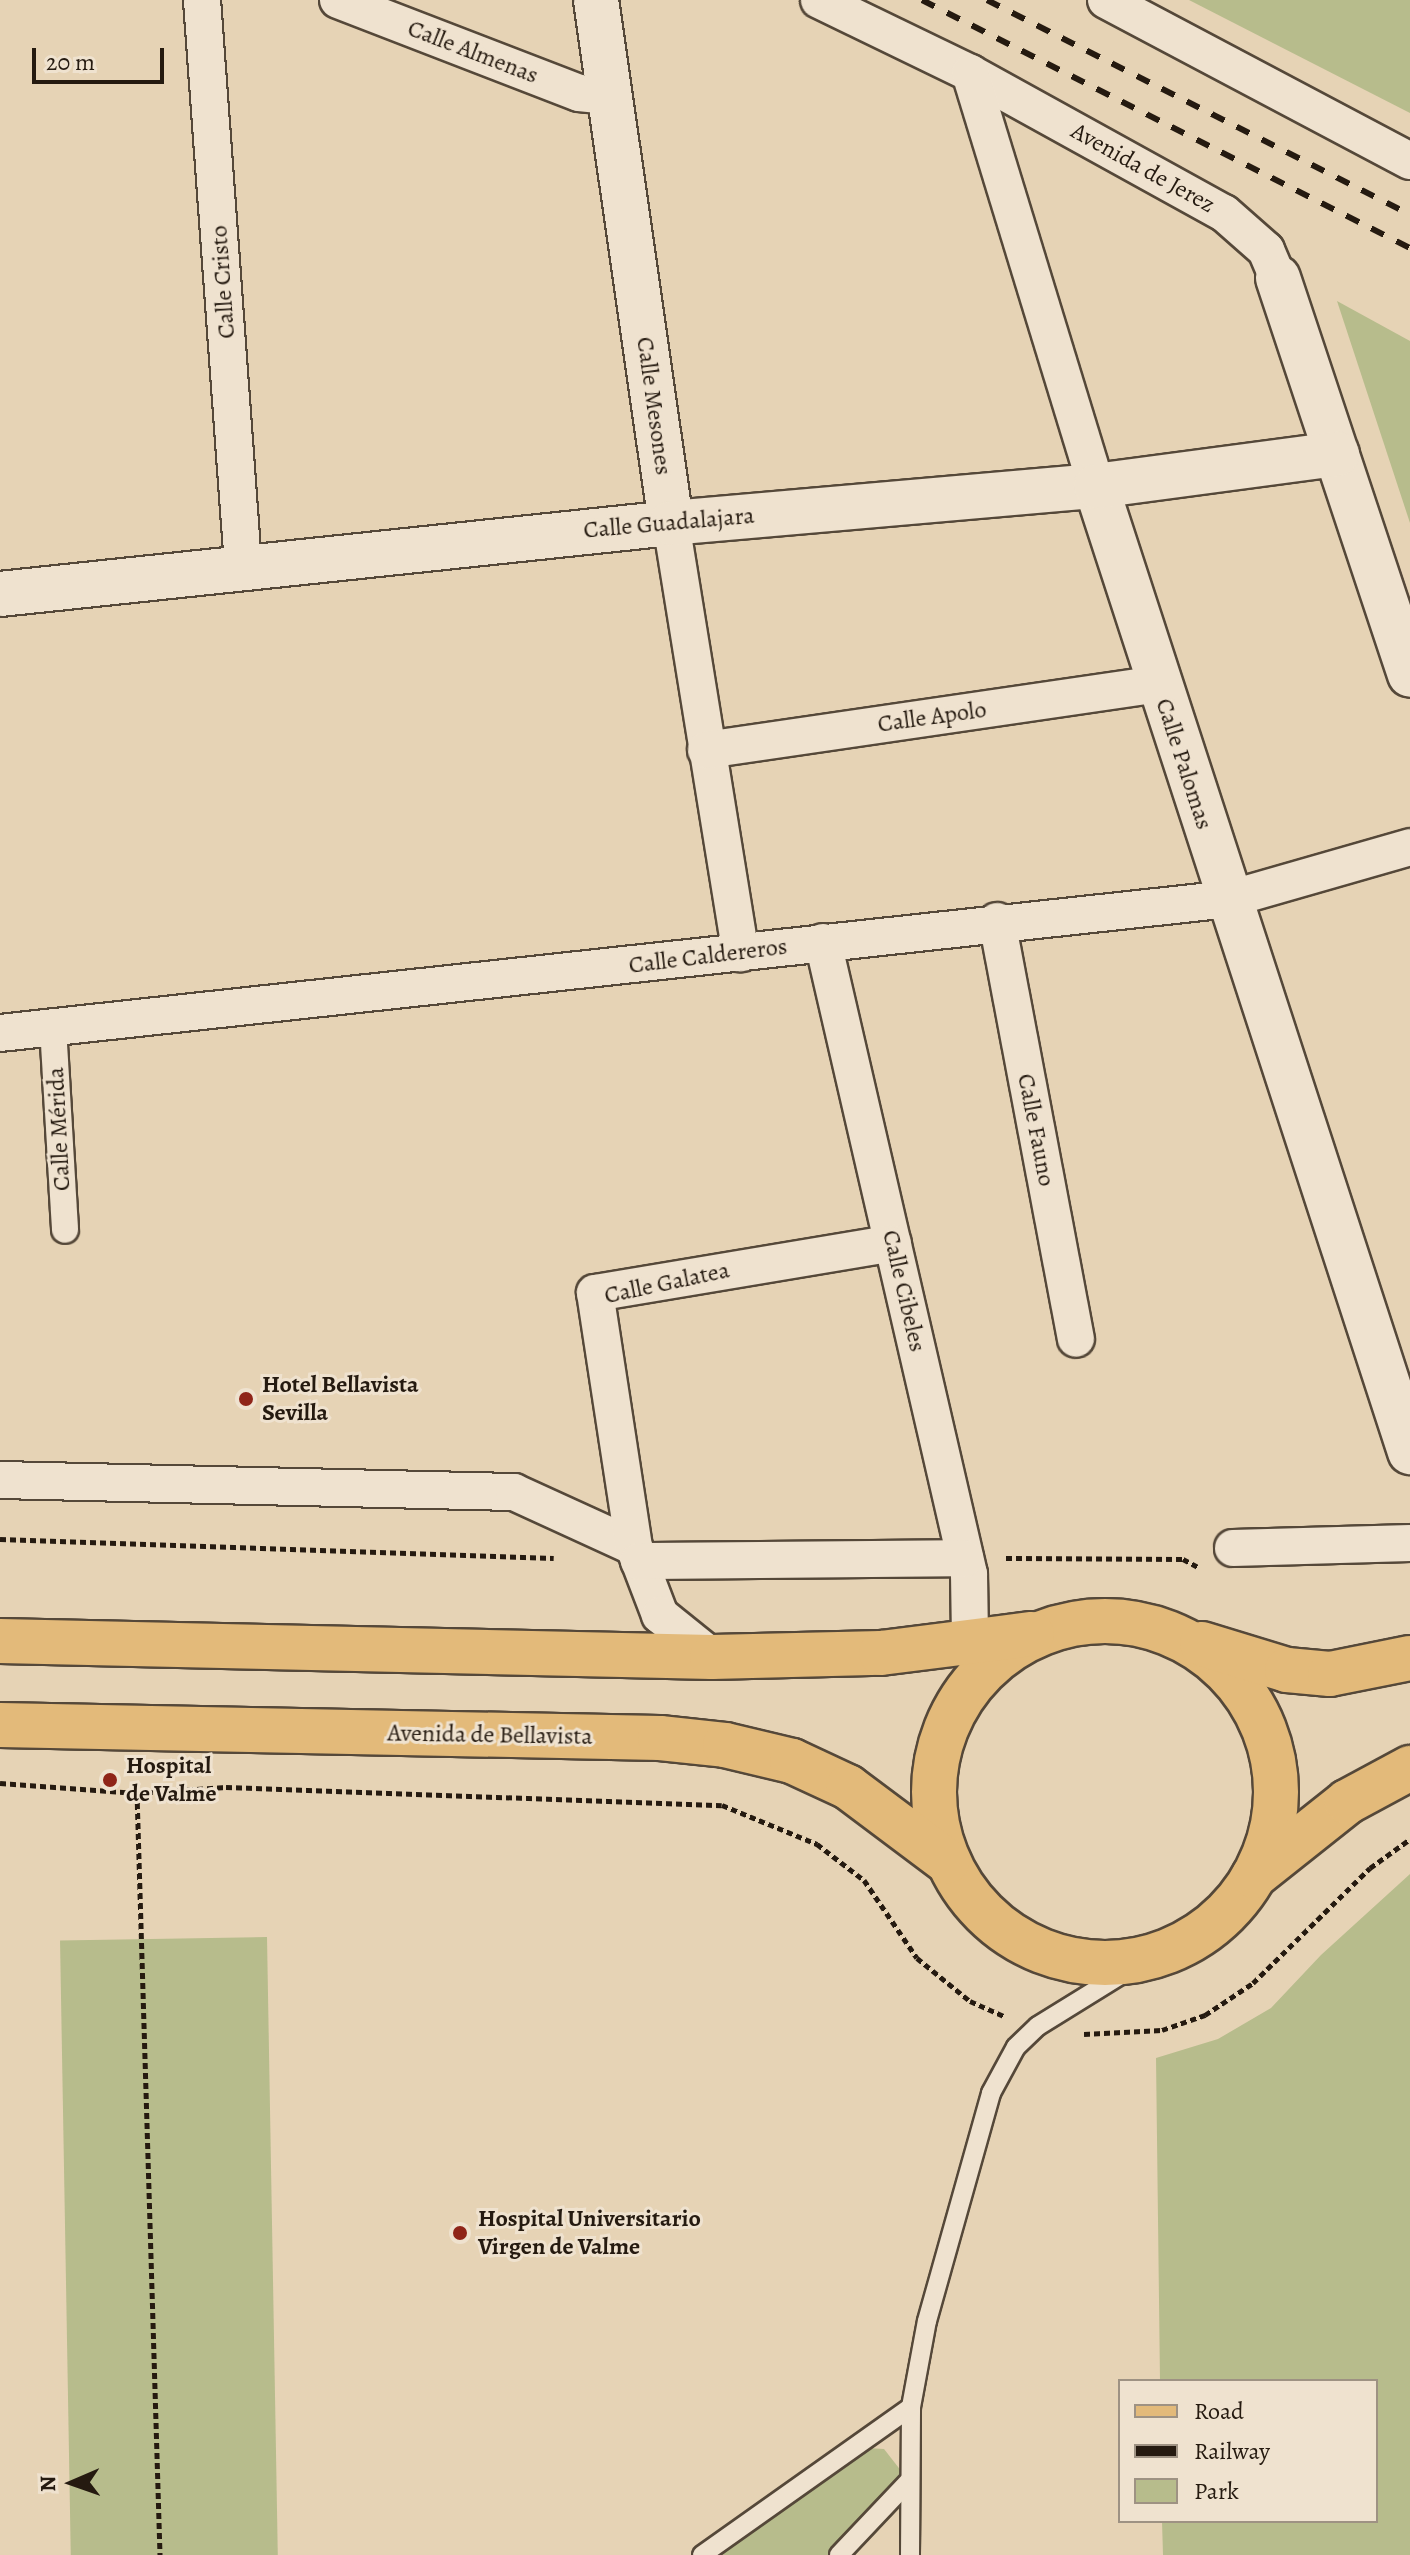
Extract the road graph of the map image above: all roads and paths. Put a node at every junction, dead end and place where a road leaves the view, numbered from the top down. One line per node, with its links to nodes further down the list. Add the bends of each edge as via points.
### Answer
1 (202, 0): 13 (street, Calle Cristo)
2 (338, 0): 7 (street, Calle Almenas, via 579,93)
3 (596, 0): 7 (street, Calle Mesones)
4 (819, 0): 6 (street, Avenida de Jerez)
5 (1106, 0): 8 (street)
6 (970, 73): 9 (street, Avenida de Jerez, via 1236,220 1266,250); 11 (street, Calle Palomas)
7 (609, 96): 12 (street, Calle Mesones)
8 (1410, 161)
9 (1278, 278): 10 (street, Avenida de Jerez)
10 (1337, 454): 11 (street, Calle Guadalajara); 15 (street, Avenida de Jerez)
11 (1096, 486): 12 (street, Calle Guadalajara); 16 (street, Calle Palomas)
12 (671, 523): 13 (street, Calle Guadalajara); 17 (street, Calle Mesones)
13 (243, 565): 14 (street, Calle Guadalajara)
14 (0, 594)
15 (1410, 675)
16 (1157, 684): 17 (street, Calle Apolo); 19 (street, Calle Palomas)
17 (706, 750): 22 (street, Calle Mesones)
18 (1410, 847): 19 (street, Calle Caldereros)
19 (1229, 899): 20 (street, Calle Caldereros); 28 (street, Calle Palomas)
20 (997, 921): 21 (street, Calle Caldereros); 27 (street, Calle Fauno)
21 (823, 942): 22 (street, Calle Caldereros); 26 (street, Calle Cibeles)
22 (741, 953): 23 (street, Calle Caldereros)
23 (53, 1027): 24 (street, Calle Caldereros); 25 (street, Calle Mérida)
24 (0, 1033)
25 (65, 1230)
26 (893, 1243): 32 (street, Calle Galatea, via 595,1293); 34 (street, Calle Cibeles)
27 (1076, 1339)
28 (1410, 1452)
29 (0, 1480): 32 (street, via 514,1492)
30 (0, 1539): 33 (path)
31 (1410, 1543): 35 (street)
32 (637, 1554): 34 (street); 40 (street, via 660,1615)
33 (559, 1558)
34 (965, 1558): 35 (path); 39 (street, Calle Cibeles)
35 (1220, 1560)
36 (1039, 1634): 37 (main road, via 1090,1621 1138,1623); 39 (main road); 47 (main road, via 1003,1654 981,1675 948,1724 936,1763 934,1807)
37 (1173, 1635): 41 (main road, via 1287,1670 1330,1674); 48 (main road, via 1218,1663 1247,1697 1267,1736 1276,1789 1271,1832)
38 (0, 1641): 40 (main road)
39 (970, 1641): 40 (main road, via 881,1653)
40 (712, 1657)
41 (1410, 1658)
42 (0, 1725): 47 (main road, Avenida de Bellavista, via 660,1738 725,1745 792,1761 848,1787)
43 (1410, 1768): 48 (main road, via 1347,1802)
44 (0, 1783): 45 (path)
45 (137, 1793): 50 (path, via 226,1787 722,1805 817,1844 864,1880 917,1958 970,2001); 54 (path)
46 (1410, 1839): 51 (path, via 1370,1868 1253,1983 1205,2015 1162,2030)
47 (947, 1861): 49 (main road, via 965,1892 1002,1930 1047,1954 1101,1964)
48 (1254, 1876): 49 (main road, via 1233,1906 1197,1937)
49 (1148, 1958): 52 (lane, via 1038,2026 1016,2047 991,2093 927,2321)
50 (1014, 2020)
51 (1079, 2034)
52 (911, 2407): 53 (lane); 55 (lane)
53 (909, 2481): 56 (lane); 57 (lane)
54 (160, 2555)
55 (702, 2555)
56 (839, 2555)
57 (910, 2555)

